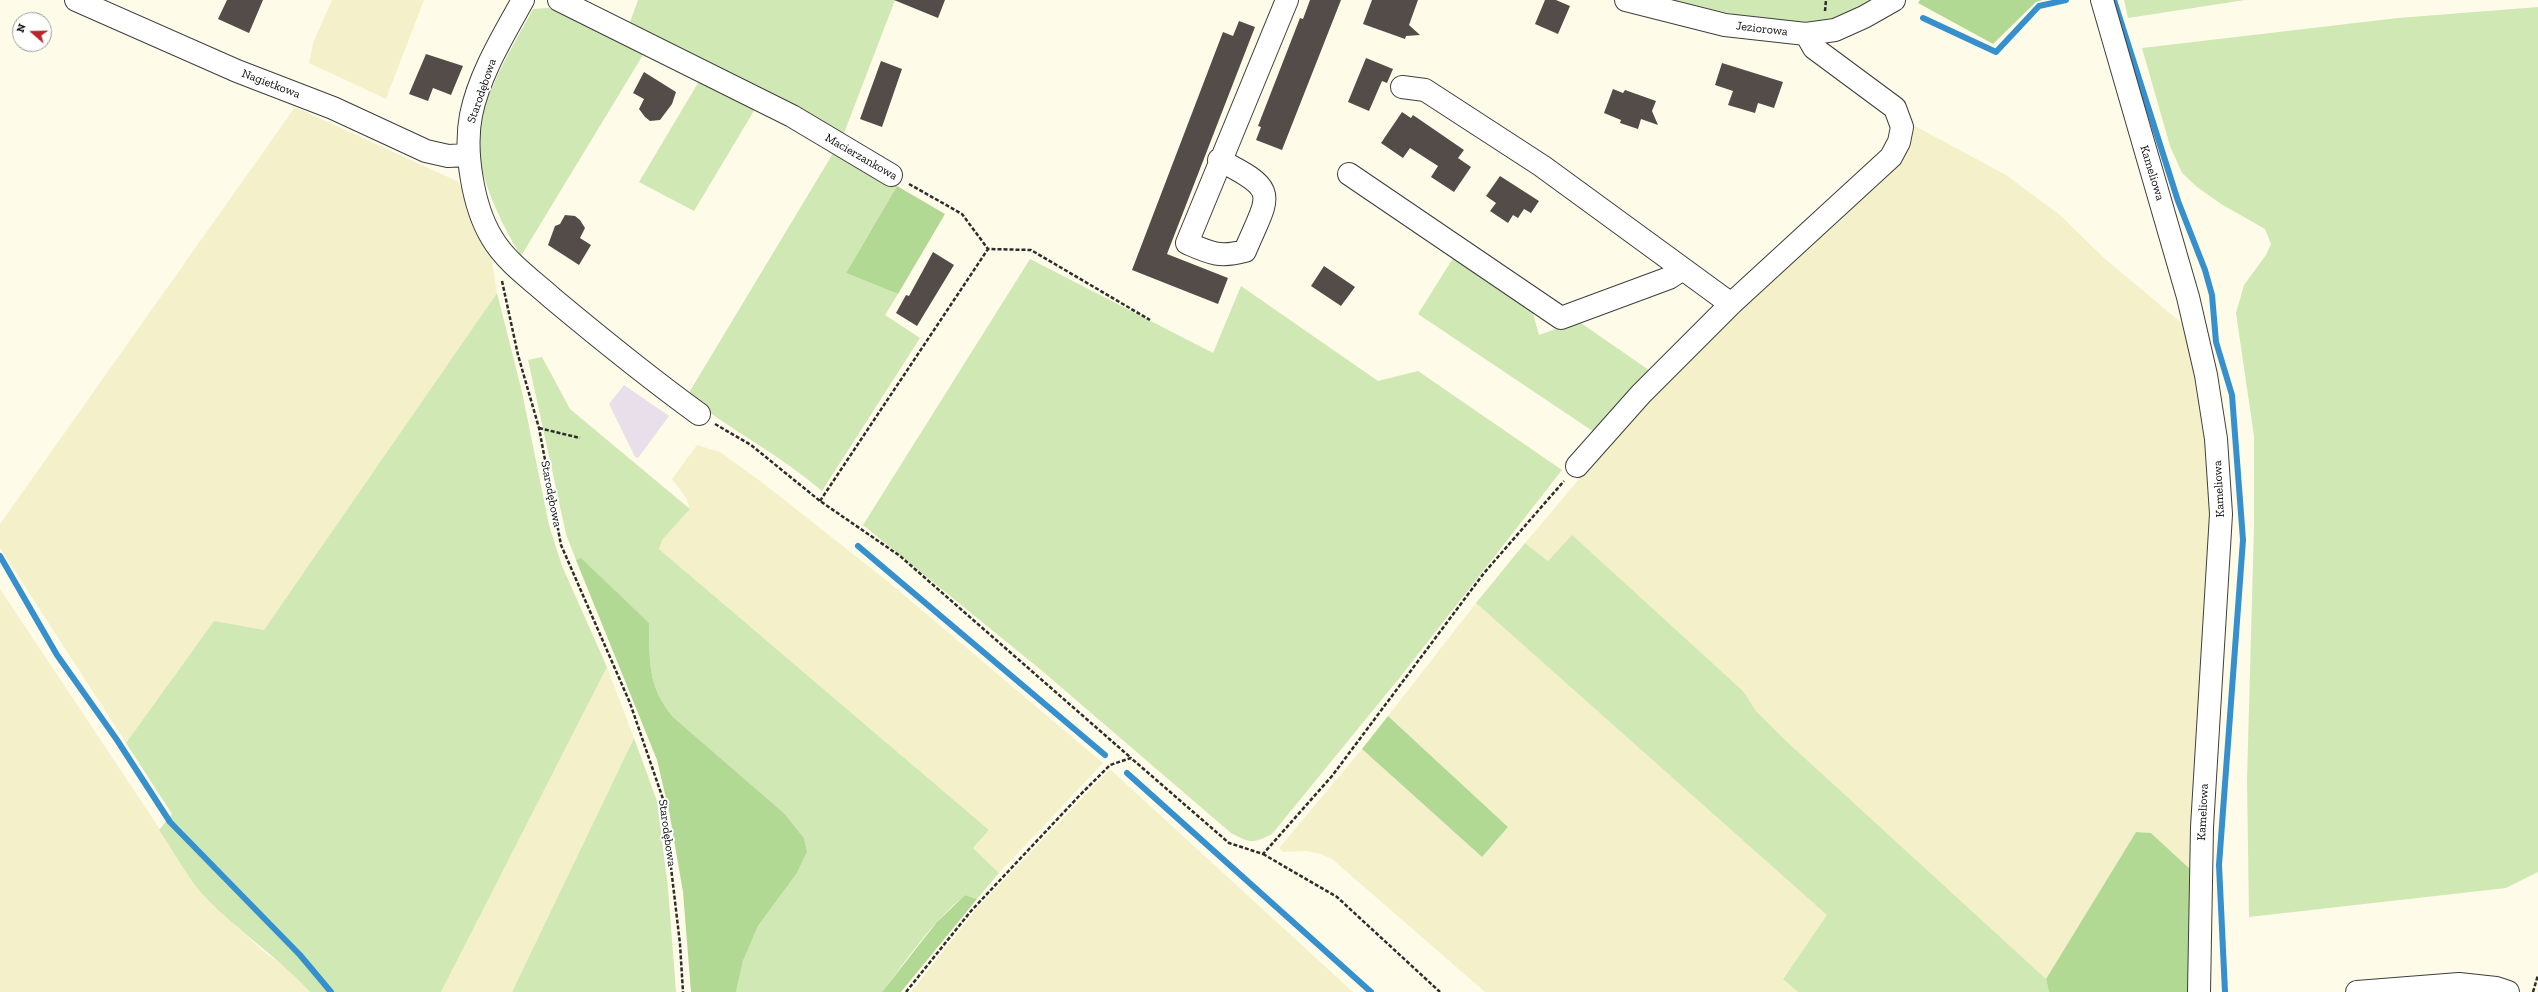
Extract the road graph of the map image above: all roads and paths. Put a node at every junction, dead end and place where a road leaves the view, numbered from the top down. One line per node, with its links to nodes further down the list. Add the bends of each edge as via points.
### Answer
1 (76, 0): 10 (street, Nagietkowa, via 237,71 333,108 426,151 448,156)
2 (523, 0): 10 (street, Starodębowa, via 488,68 476,98 468,130)
3 (559, 0): 12 (street, Macierzankowa, via 792,116)
4 (1287, 0): 11 (street)
5 (1626, 0): 8 (street, Jeziorowa, via 1725,24)
6 (1894, 0): 8 (street, Jeziorowa, via 1835,30)
7 (2102, 0): 30 (street, Kameliowa, via 2188,297 2206,375 2216,439 2221,514 2202,827)
8 (1806, 34): 17 (street, via 1814,48 1895,108 1902,127 1899,142 1891,157)
9 (1402, 87): 16 (street, via 1425,90 1458,111 1542,166)
10 (468, 156): 15 (street, Starodębowa, via 483,219 492,239)
11 (1220, 160)
12 (891, 174): 14 (path, Macierzankowa, via 962,214)
13 (1349, 174): 16 (street, via 1562,318 1669,278)
14 (988, 249): 18 (path, via 1031,250); 23 (path)
15 (505, 255): 19 (street, via 619,355); 20 (path, Starodębowa, via 501,286)
16 (1683, 269): 17 (street)
17 (1731, 304): 22 (street, via 1641,394)
18 (1150, 320)
19 (699, 414): 23 (path, via 751,445)
20 (539, 428): 21 (path); 27 (path, Starodębowa, via 561,545 630,703 663,799)
21 (580, 438)
22 (1577, 466): 25 (path, via 1484,572 1332,776)
23 (820, 501): 24 (path, via 900,556)
24 (1131, 758): 25 (path, via 1230,843); 28 (path, via 1110,765 1080,795 971,911)
25 (1263, 854): 29 (path, via 1337,897)
26 (2538, 975): 33 (path)
27 (683, 992)
28 (906, 992)
29 (1440, 992)
30 (2199, 992)
31 (2357, 992): 32 (street, via 2459,984 2496,988)
32 (2508, 992)
33 (2533, 992)

